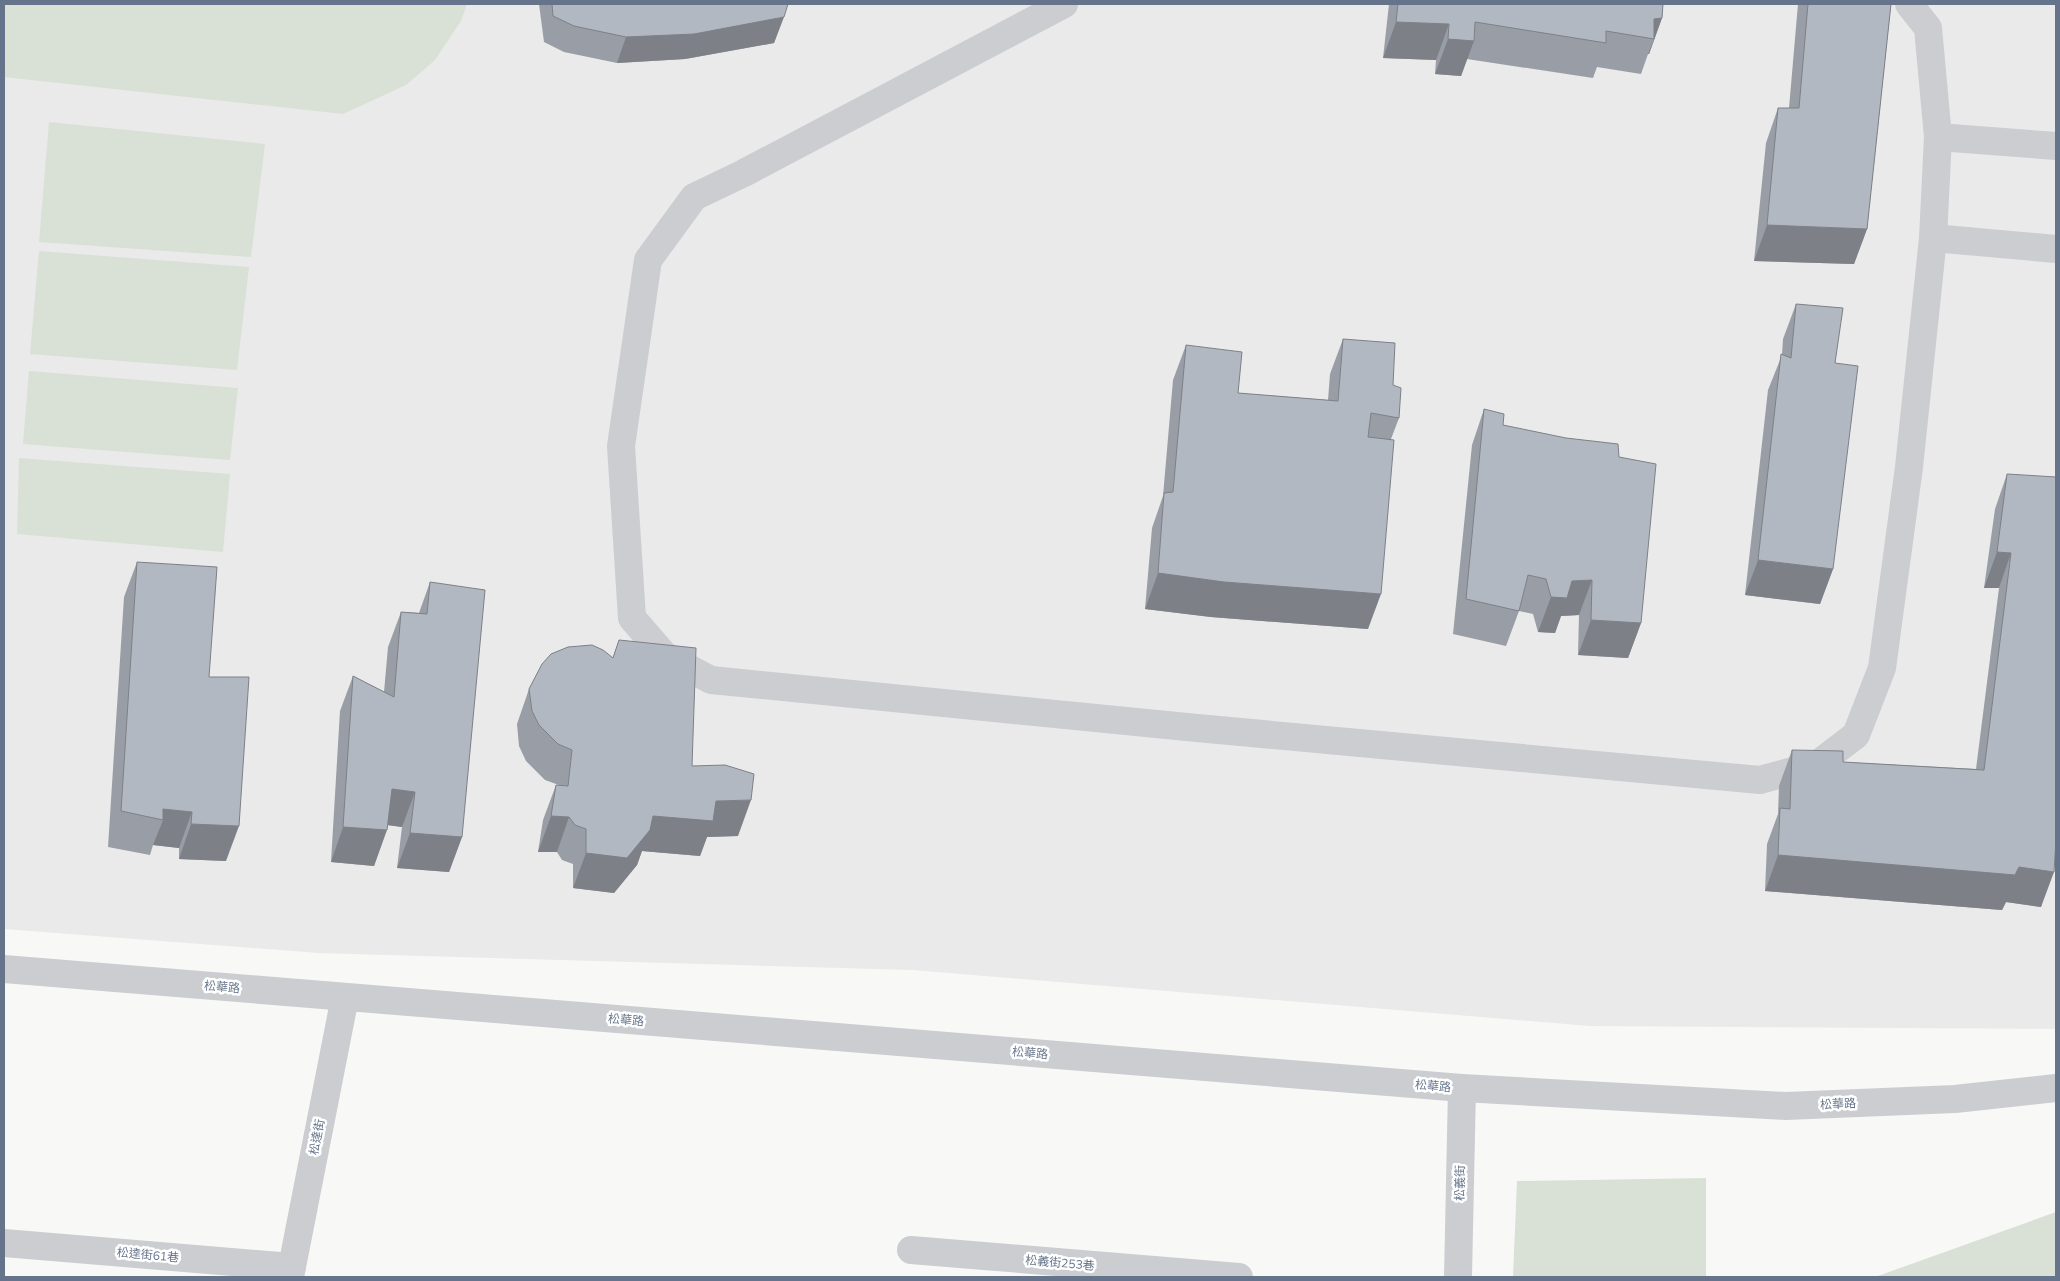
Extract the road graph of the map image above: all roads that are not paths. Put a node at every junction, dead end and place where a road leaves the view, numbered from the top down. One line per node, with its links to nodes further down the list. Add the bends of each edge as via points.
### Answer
1 (1064, 4): 5 (street, via 694,197 648,260 621,446 632,618 664,655 711,680 1187,727 1760,780 1818,764 1856,735 1882,668 1909,466)
2 (1909, 4): 3 (street, via 1928,28)
3 (1938, 137): 4 (street); 5 (street)
4 (2056, 146)
5 (1933, 238): 6 (street)
6 (2056, 249)
7 (4, 969): 8 (street, 松華路)
8 (345, 997): 9 (street, 松華路); 13 (street, 松達街)
9 (1462, 1088): 10 (street, 松華路, via 1786,1106 1955,1098); 15 (street, 松義街)
10 (2056, 1088)
11 (4, 1243): 13 (street, 松達街61巷)
12 (911, 1250): 14 (street, 松義街253巷)
13 (291, 1272)
14 (1240, 1277)
15 (1458, 1277)

